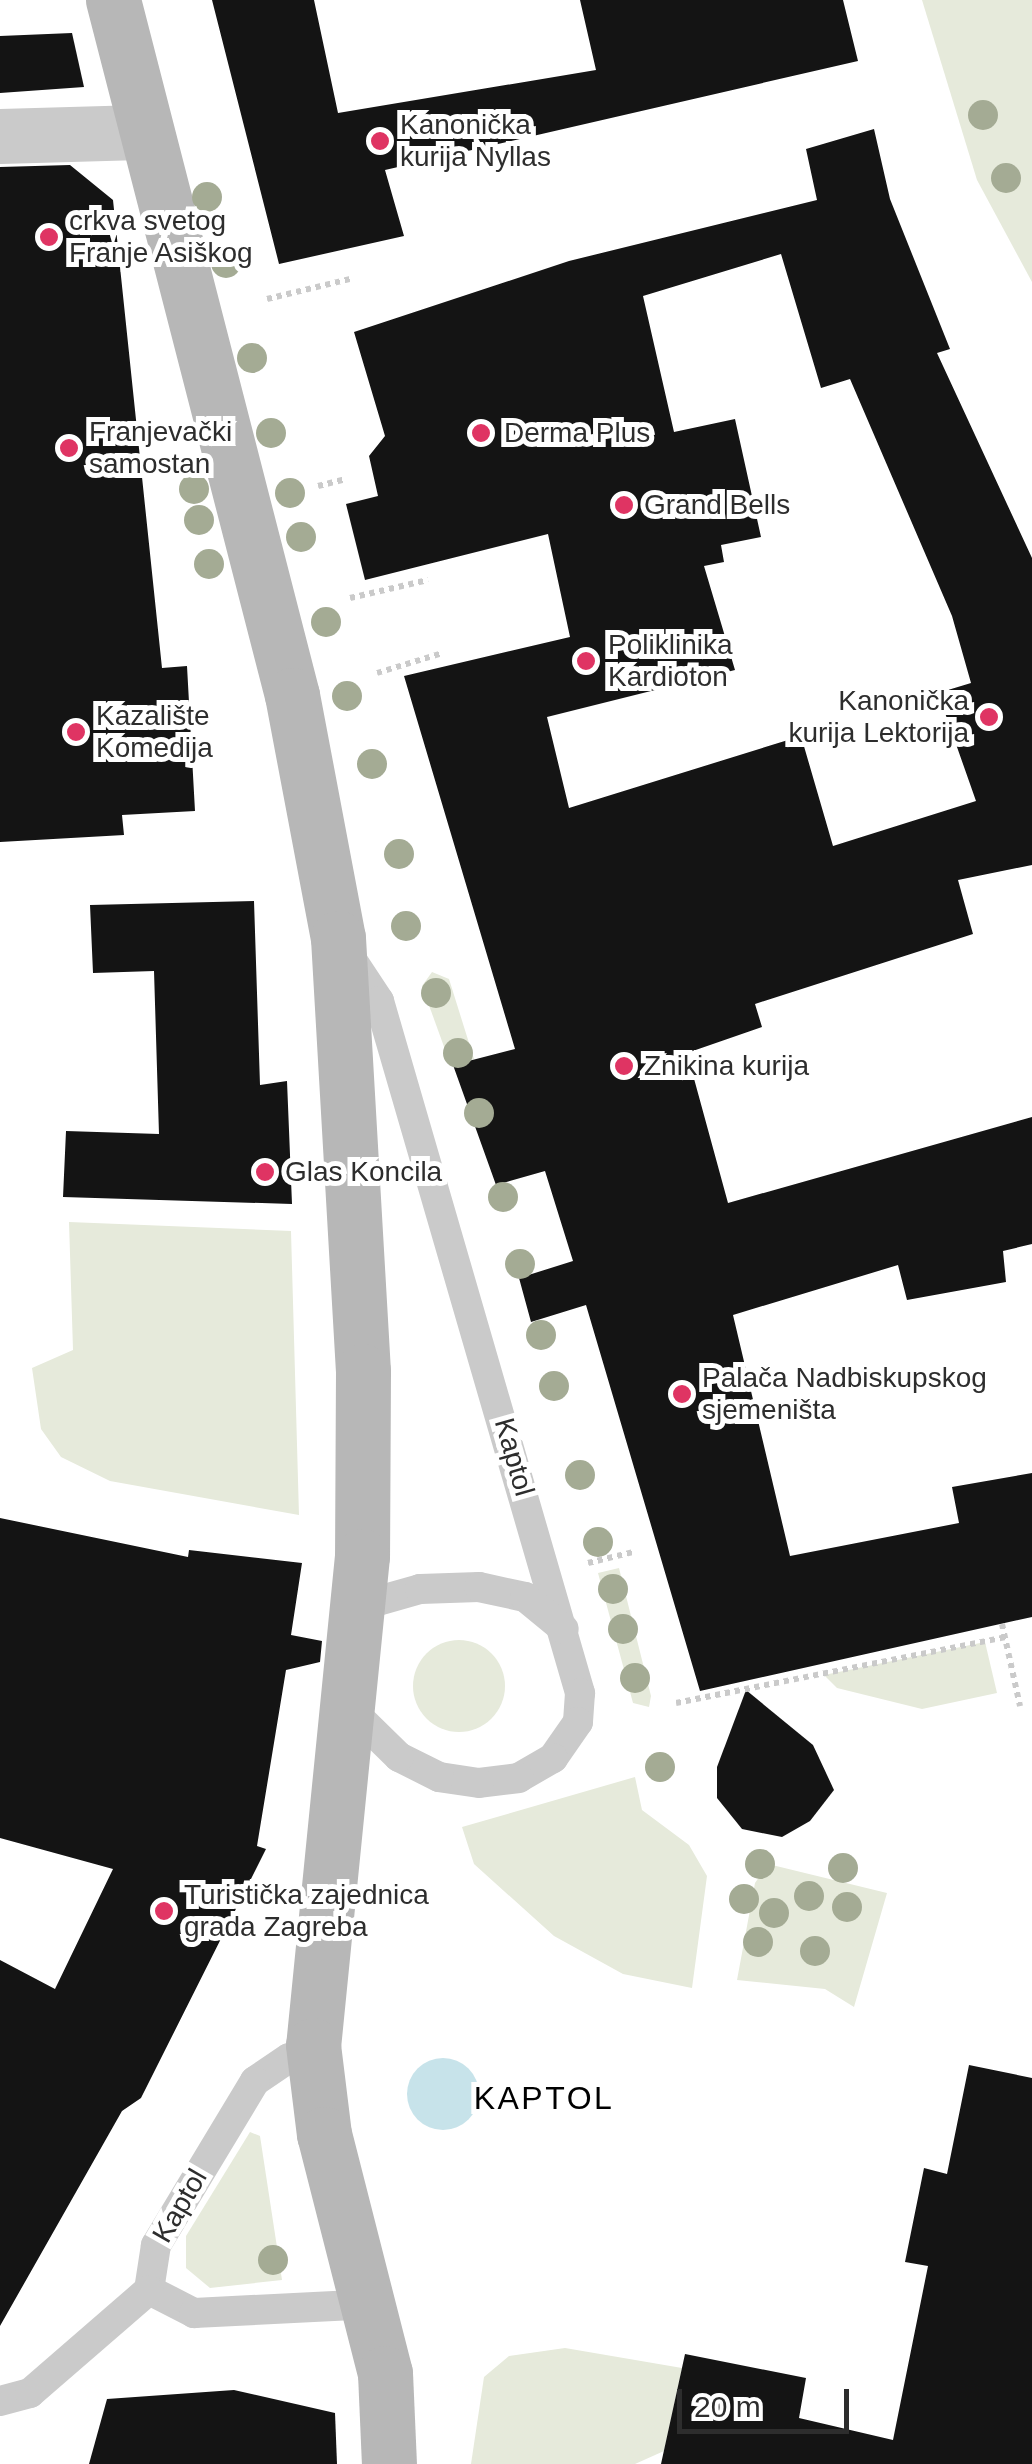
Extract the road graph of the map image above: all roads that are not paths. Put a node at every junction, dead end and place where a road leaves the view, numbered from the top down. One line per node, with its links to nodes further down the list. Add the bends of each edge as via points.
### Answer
1 (113, 0): 2 (street)
2 (140, 132): 3 (street); 4 (street, via 292,695)
3 (0, 136)
4 (338, 938): 5 (street, via 363,1371); 6 (lane, Kaptol, via 380,1001)
5 (360, 1606): 6 (lane, via 420,1589 479,1587 525,1598); 7 (street)
6 (564, 1629): 7 (lane, Kaptol, via 578,1722 553,1758 519,1778 438,1777 399,1757)
7 (350, 1709): 8 (street)
8 (314, 2056): 9 (lane, Kaptol, via 289,2058 255,2081 162,2232); 10 (street, via 324,2134)
9 (149, 2290): 10 (lane, via 194,2313); 11 (lane, via 30,2393)
10 (369, 2304): 12 (street, via 386,2373)
11 (0, 2401)
12 (389, 2464)

